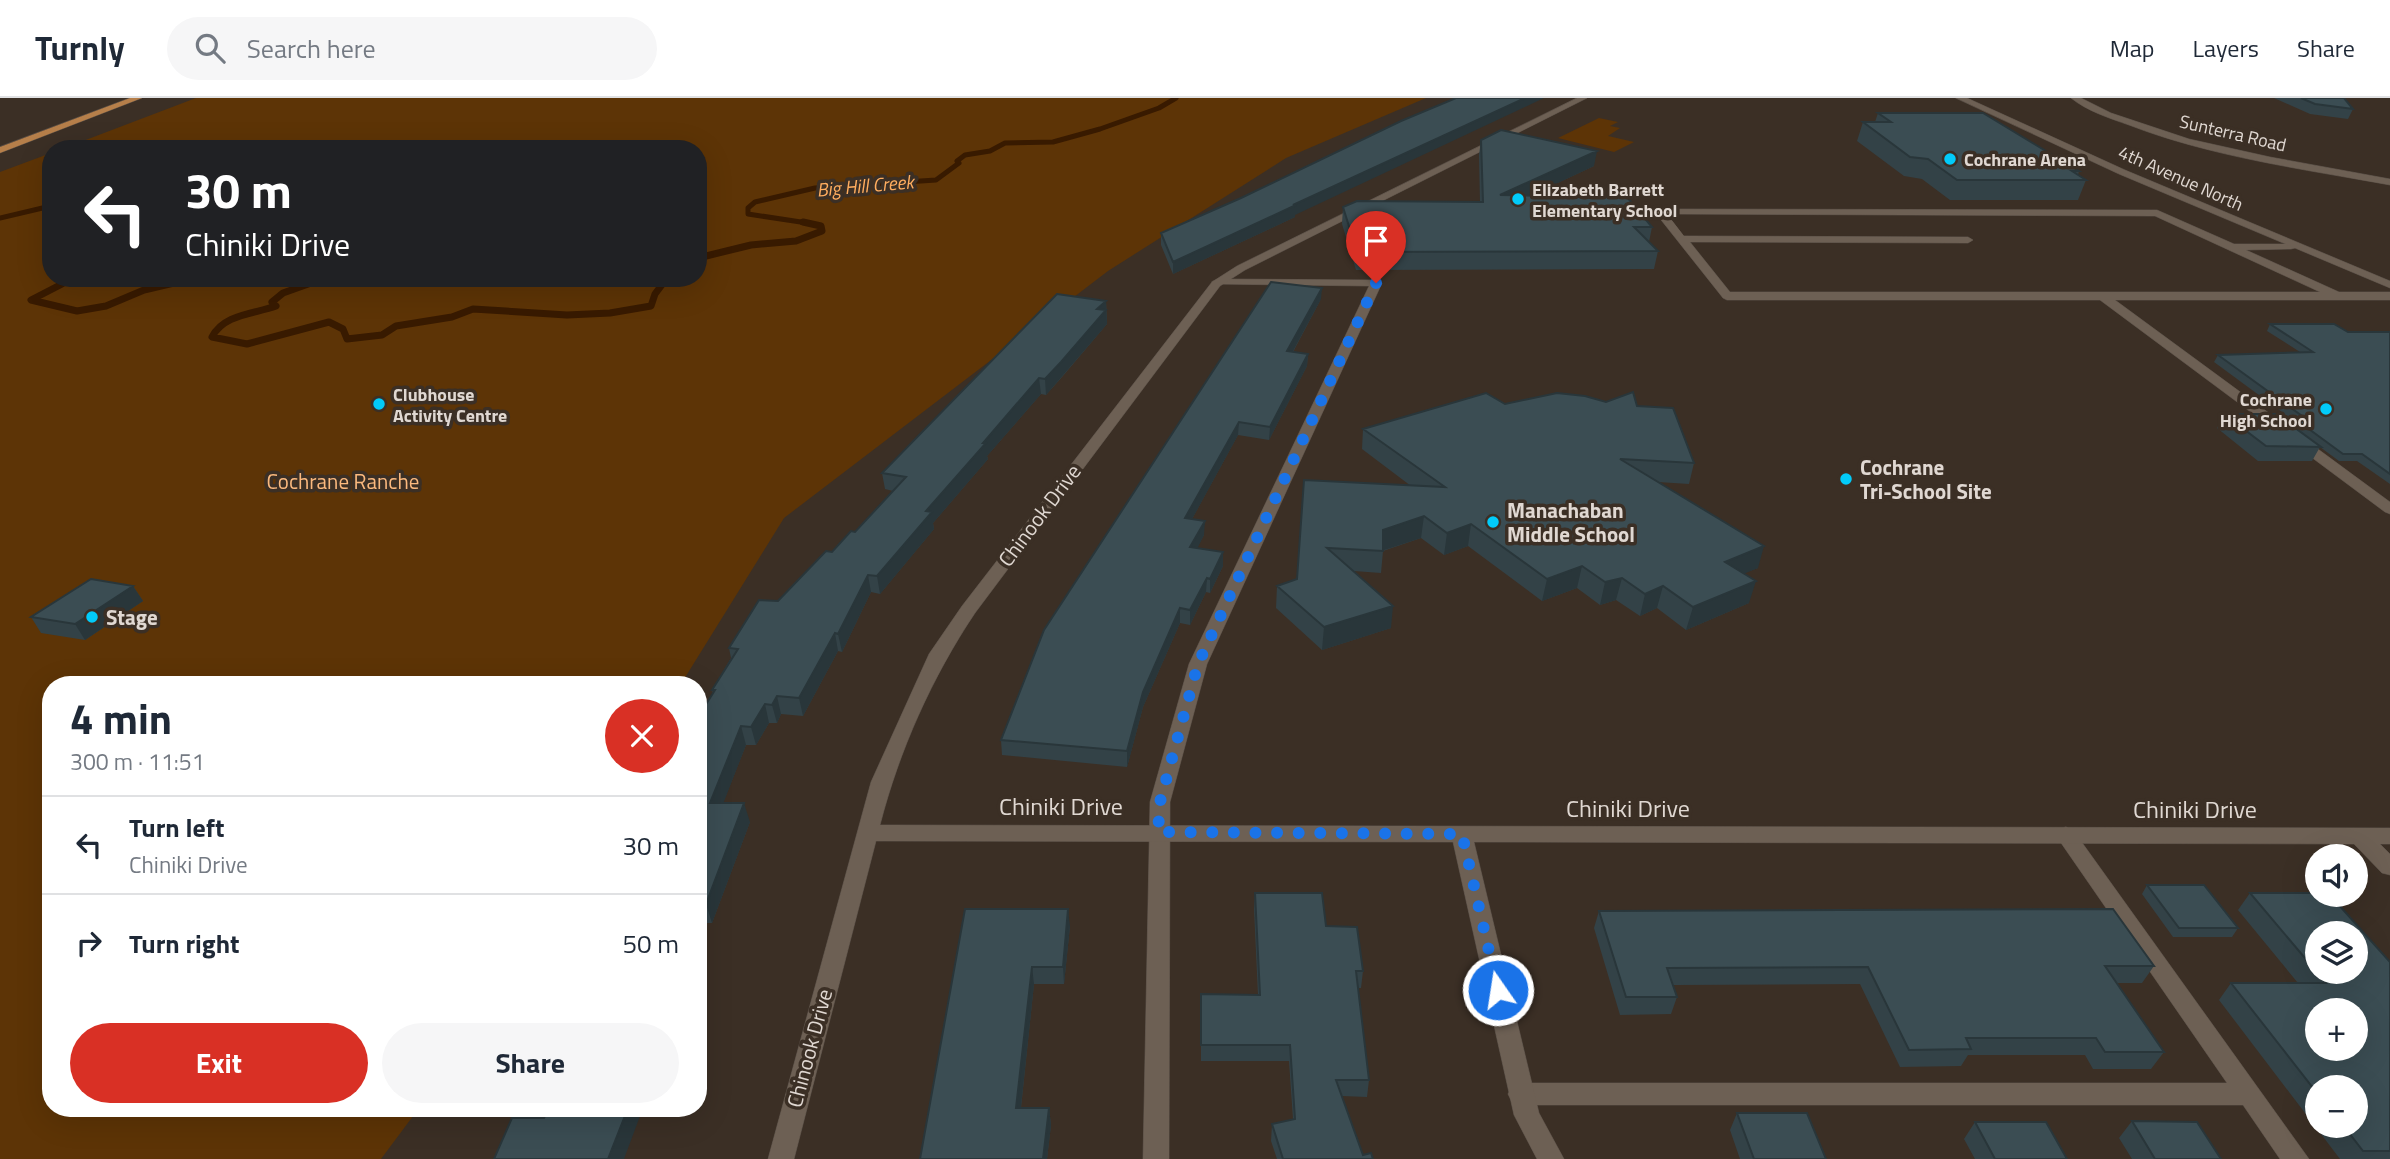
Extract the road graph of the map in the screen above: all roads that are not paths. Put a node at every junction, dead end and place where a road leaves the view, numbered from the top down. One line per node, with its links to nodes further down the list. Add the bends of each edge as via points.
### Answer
1 (138, 98): 5 (main road)
2 (1583, 98): 11 (street, Chinook Drive)
3 (1960, 98): 9 (street, 4th Avenue North)
4 (2075, 98): 6 (street, Sunterra Road, via 2117,118 2191,141)
5 (0, 150)
6 (2390, 182)
7 (1681, 239): 8 (street); 10 (street, via 1659,211 2157,213); 13 (street, via 1727,296)
8 (1968, 240)
9 (2291, 246): 10 (street); 12 (street, 4th Avenue North)
10 (2232, 247): 14 (street)
11 (1218, 282): 17 (street, via 1376,283 1198,664 1160,802); 18 (street, Chinook Drive, via 952,631 891,756)
12 (2390, 285)
13 (2101, 296): 14 (street); 16 (street)
14 (2337, 296): 15 (street)
15 (2390, 296)
16 (2390, 509)
17 (1158, 832): 18 (street, Chiniki Drive); 19 (street, Chiniki Drive); 27 (street)
18 (866, 833): 26 (street, Chinook Drive)
19 (1462, 834): 20 (street, Chiniki Drive); 24 (street)
20 (2066, 835): 21 (street, Chiniki Drive); 25 (street)
21 (2359, 836): 22 (street, Chiniki Drive); 23 (street)
22 (2390, 836)
23 (2390, 867)
24 (1521, 1094): 25 (street); 28 (street)
25 (2250, 1094): 29 (street)
26 (781, 1159)
27 (1156, 1159)
28 (1551, 1159)
29 (2296, 1159)

